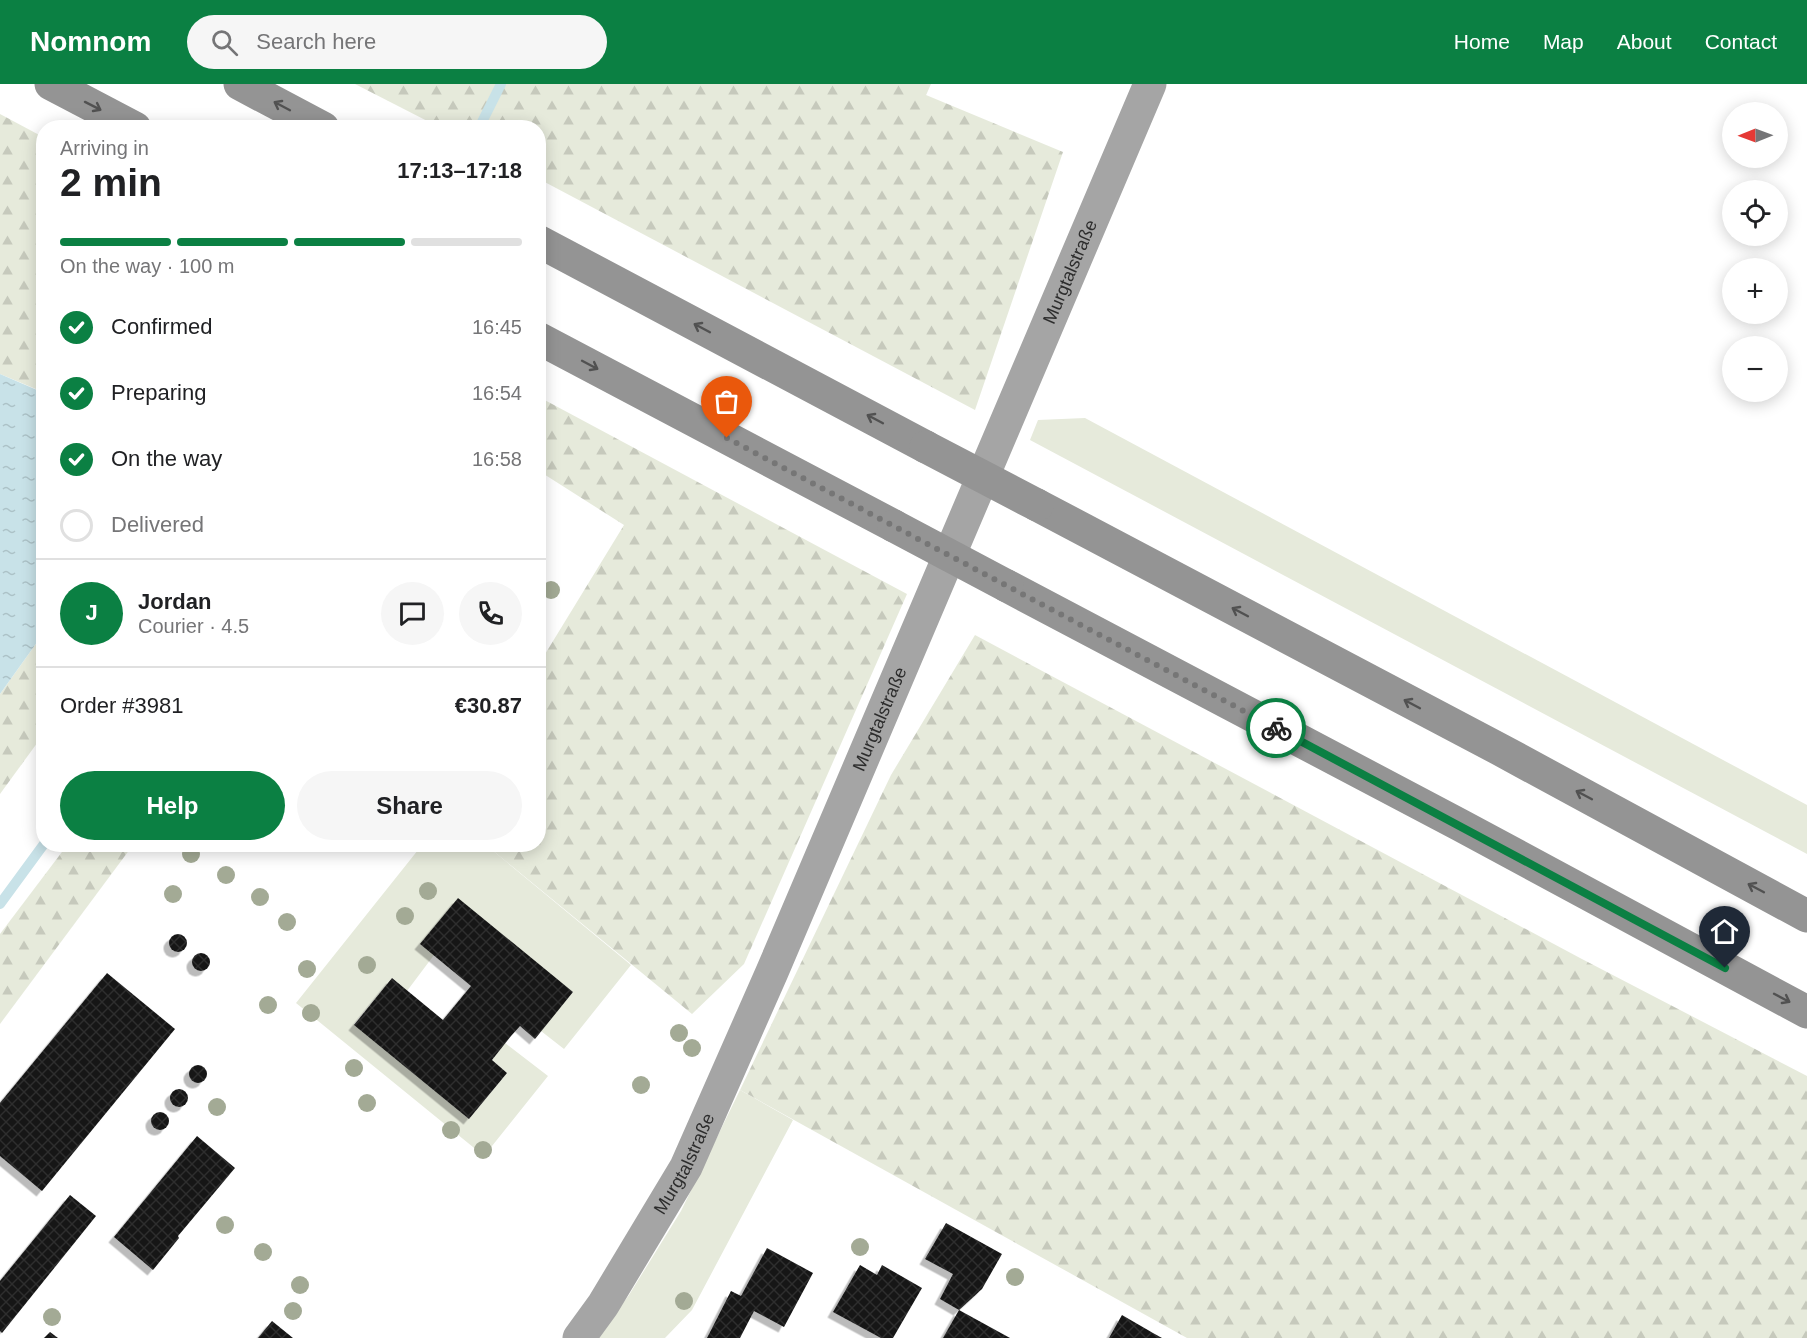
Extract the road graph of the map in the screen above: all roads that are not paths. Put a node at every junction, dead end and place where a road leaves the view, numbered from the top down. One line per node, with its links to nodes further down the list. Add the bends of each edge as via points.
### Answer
1 (51, 84): 4 (highway, one-way to 4)
2 (240, 84): 5 (highway, one-way to 2)
3 (1150, 84): 10 (main road, Murgtalstraße, via 686,1167)
4 (120, 120)
5 (308, 120)
6 (546, 245): 8 (highway, one-way to 6, bridge)
7 (546, 342): 9 (highway, one-way to 9, bridge)
8 (1807, 916)
9 (1807, 1012)
10 (579, 1338)

